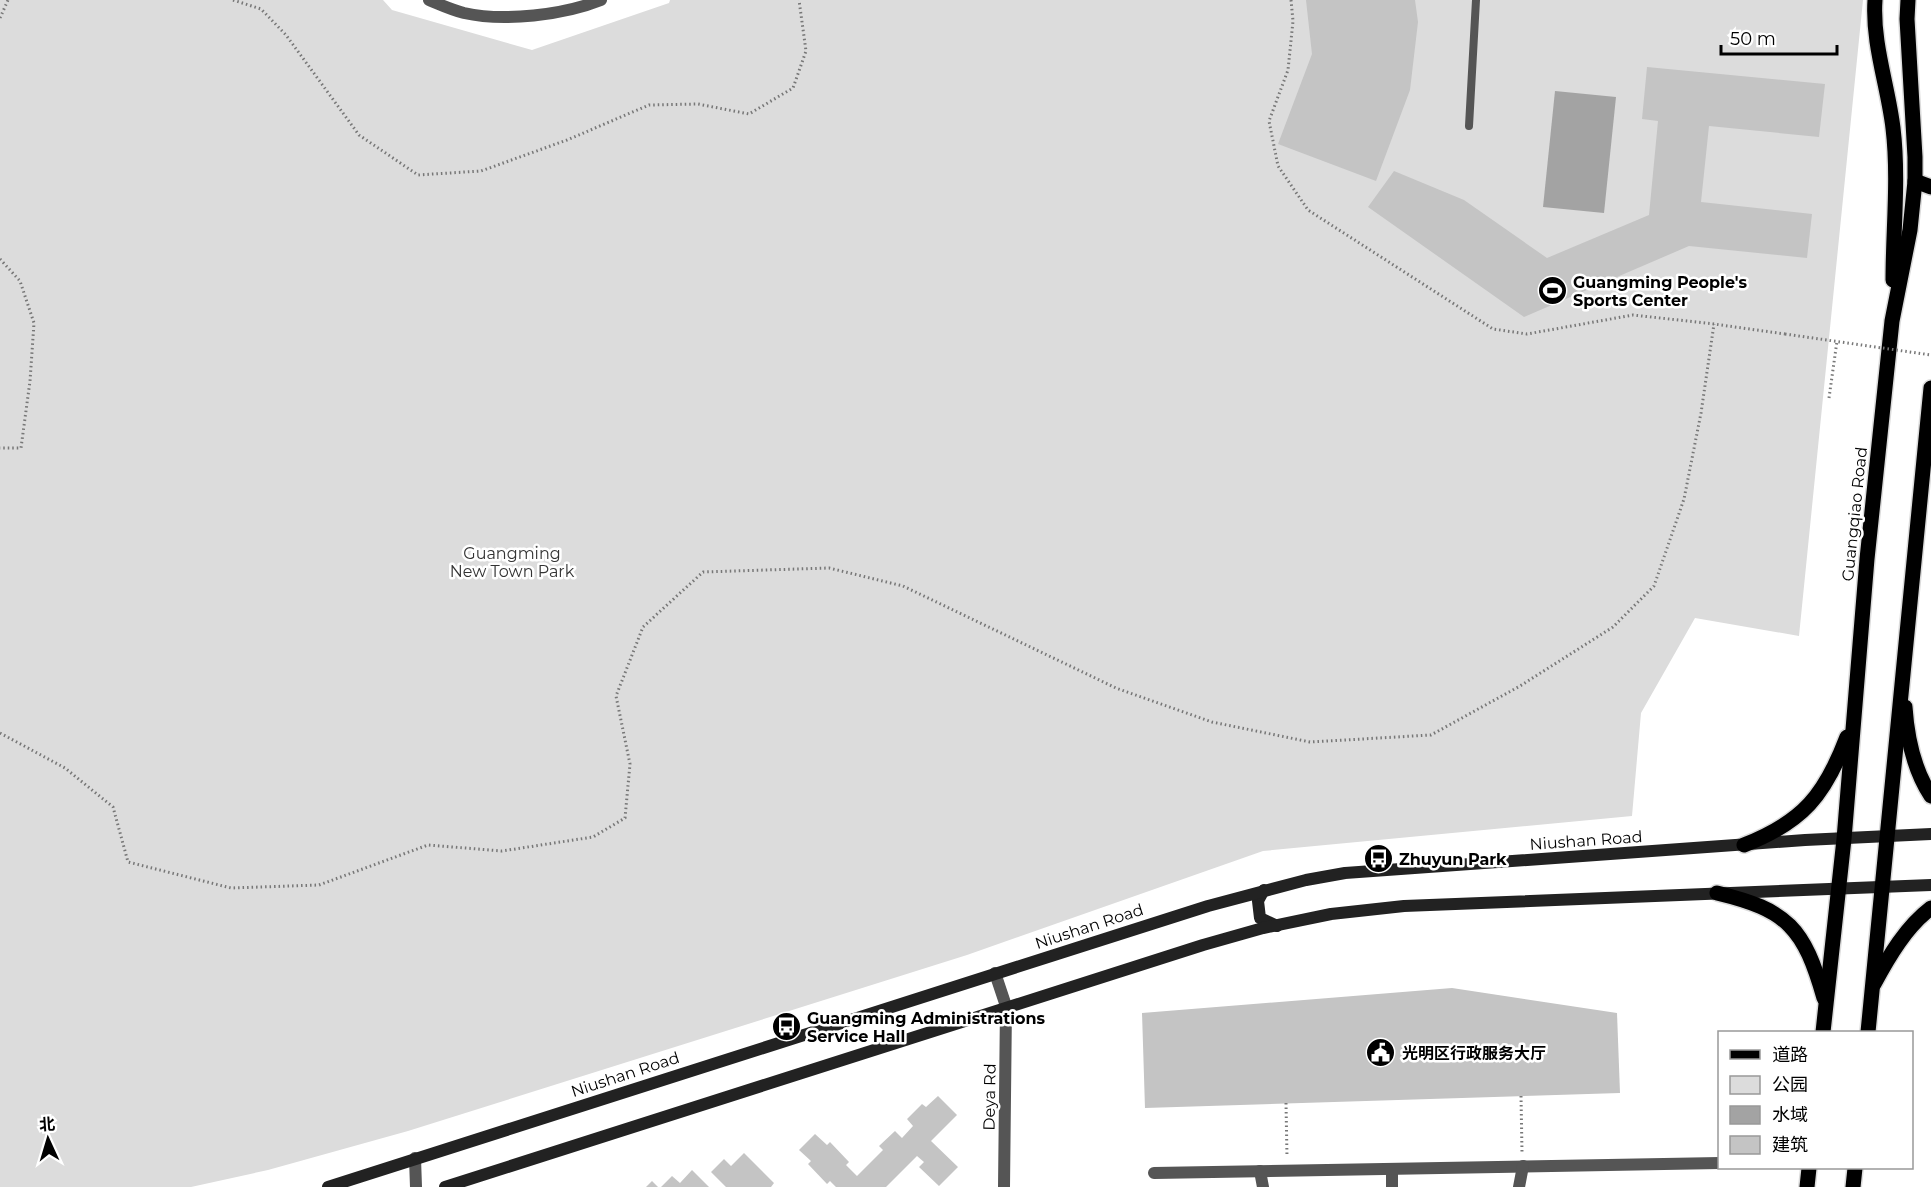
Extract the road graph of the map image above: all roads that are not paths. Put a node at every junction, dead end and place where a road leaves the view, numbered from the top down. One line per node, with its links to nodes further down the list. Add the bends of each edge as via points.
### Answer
1 (429, 0): 2 (street, via 464,13 510,16 569,9)
2 (602, 0)
3 (1476, 0): 6 (lane)
4 (1875, 0): 9 (main road, via 1896,169)
5 (1908, 0): 7 (main road, Guangqiao Road)
6 (1469, 126)
7 (1915, 181): 8 (main road); 9 (main road, Guangqiao Road, via 1910,230)
8 (1931, 186)
9 (1892, 321): 12 (main road, Guangqiao Road)
10 (1931, 388): 11 (main road)
11 (1903, 671): 13 (main road, via 1911,746); 15 (main road)
12 (1854, 720): 16 (main road, Guangqiao Road); 17 (main road, via 1840,755 1812,804 1781,828)
13 (1931, 796)
14 (1931, 834): 15 (street, Niushan Road)
15 (1887, 836): 16 (street, Niushan Road); 19 (main road)
16 (1844, 838): 17 (street, Niushan Road); 20 (main road, Guangqiao Road)
17 (1744, 845): 21 (street, Niushan Road, via 1345,873)
18 (1931, 885): 19 (street)
19 (1882, 887): 20 (street); 26 (main road)
20 (1839, 888): 22 (street); 28 (main road, Guangqiao Road)
21 (1264, 890): 24 (street, via 1257,910 1260,918); 25 (street, Niushan Road)
22 (1717, 893): 24 (street, via 1404,906 1331,914); 28 (main road, via 1769,909 1789,924 1807,951)
23 (1931, 908): 26 (main road, via 1901,939)
24 (1277, 926): 27 (street)
25 (995, 973): 27 (street, Deya Rd); 31 (street, Niushan Road)
26 (1872, 989): 30 (main road)
27 (1006, 1006): 41 (street); 42 (street, Deya Rd)
28 (1826, 1006): 29 (main road, Guangqiao Road)
29 (1823, 1031)
30 (1868, 1031)
31 (415, 1158): 39 (street, Niushan Road); 40 (street)
32 (1718, 1163): 33 (street)
33 (1523, 1166): 34 (street); 45 (street)
34 (1392, 1168): 37 (street); 44 (street)
35 (1809, 1169): 46 (main road)
36 (1855, 1169): 47 (main road)
37 (1260, 1171): 38 (street); 43 (street)
38 (1154, 1173)
39 (328, 1187)
40 (416, 1187)
41 (445, 1187)
42 (1004, 1187)
43 (1263, 1187)
44 (1392, 1187)
45 (1519, 1187)
46 (1807, 1187)
47 (1853, 1187)

